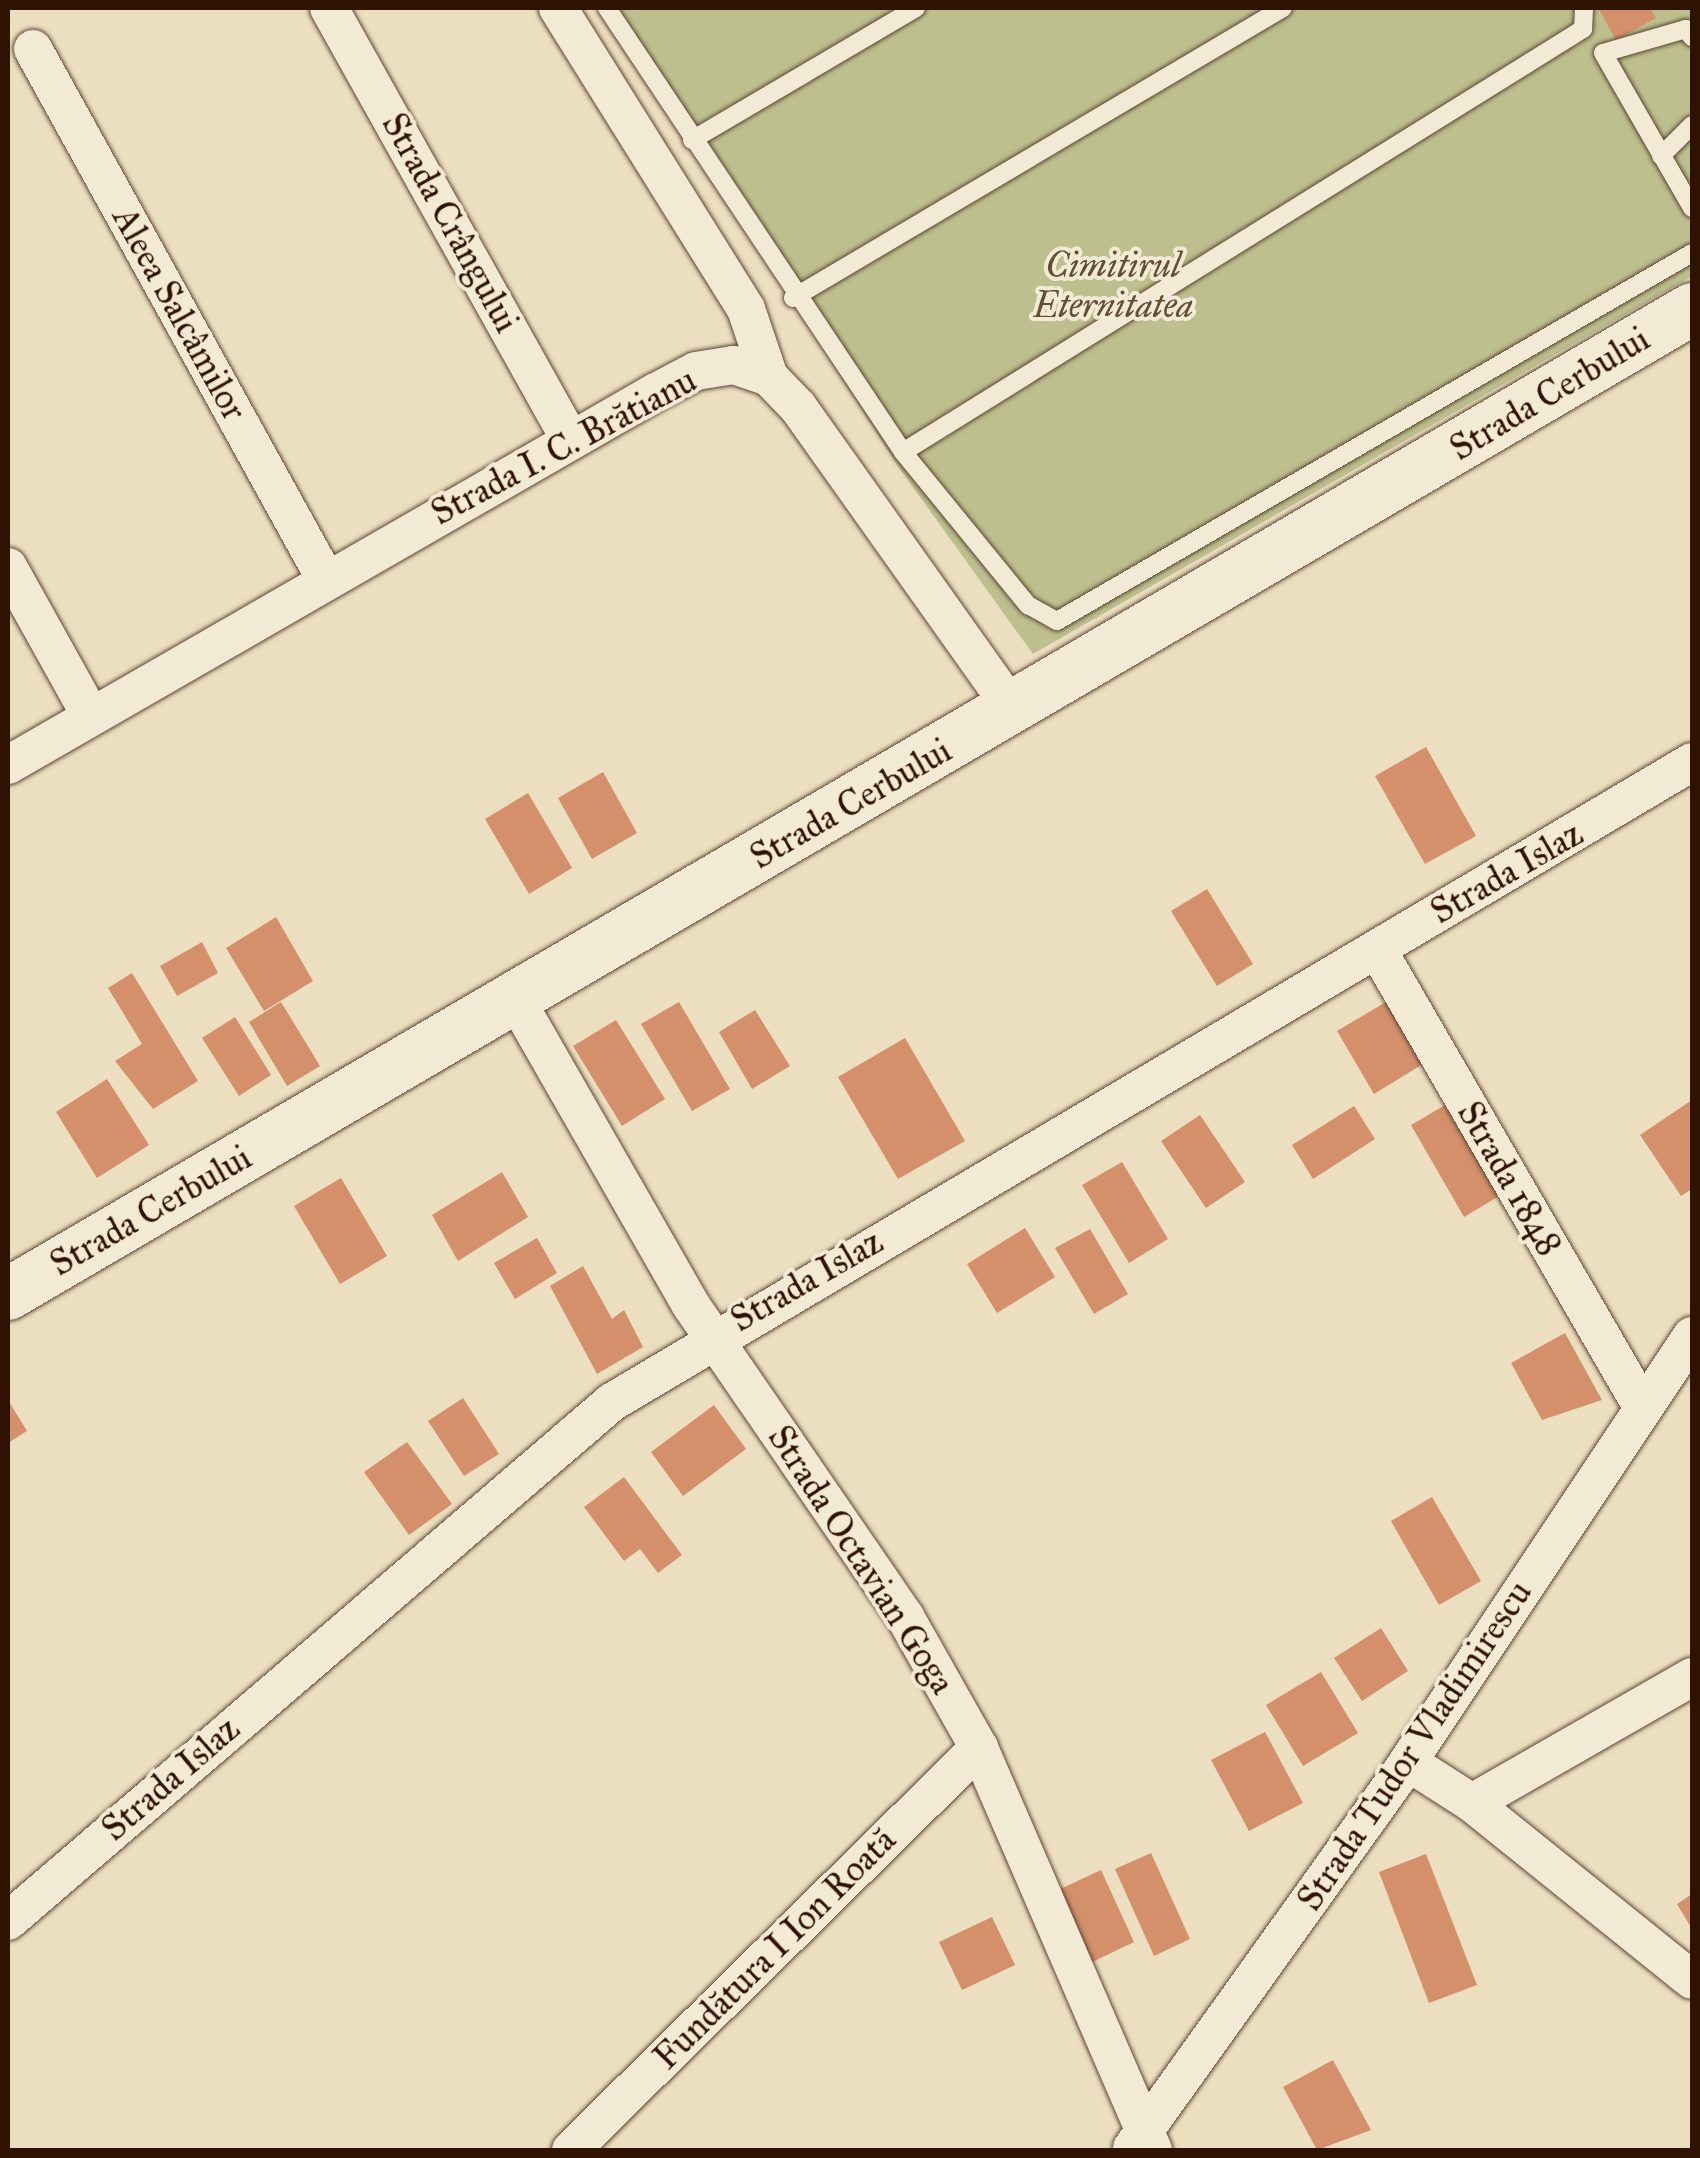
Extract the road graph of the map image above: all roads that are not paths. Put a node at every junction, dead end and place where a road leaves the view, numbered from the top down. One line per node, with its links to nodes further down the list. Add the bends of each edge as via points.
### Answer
1 (329, 8): 19 (street, Strada Crângului)
2 (558, 8): 18 (street, via 746,308)
3 (607, 8): 12 (lane)
4 (916, 8): 12 (lane)
5 (1283, 8): 16 (lane)
6 (1584, 8): 7 (lane)
7 (1583, 29): 10 (lane); 20 (lane)
8 (1692, 37): 10 (lane, via 1686,29)
9 (33, 49): 22 (street, Aleea Salcâmilor)
10 (1603, 52): 13 (lane)
11 (1692, 125): 13 (lane)
12 (692, 140): 16 (lane)
13 (1661, 156): 14 (lane)
14 (1692, 208)
15 (1692, 252): 20 (lane, via 1057,621 1028,606)
16 (794, 298): 20 (lane)
17 (1692, 310): 23 (street, Strada Cerbului)
18 (769, 377): 19 (street, Strada I. C. Brătianu, via 734,365 696,370); 23 (street)
19 (570, 439): 22 (street, Strada I. C. Brătianu)
20 (903, 452)
21 (8, 567): 24 (street)
22 (325, 578): 24 (street, Strada I. C. Brătianu)
23 (1013, 710): 28 (street, Strada Cerbului)
24 (91, 716): 26 (street, Strada I. C. Brătianu)
25 (1692, 762): 27 (street, Strada Islaz)
26 (8, 765)
27 (1377, 949): 31 (street, Strada Islaz); 32 (street, Strada 1848)
28 (515, 998): 29 (street, Strada Cerbului); 31 (street, Strada Octavian Goga)
29 (8, 1294)
30 (1692, 1336): 32 (street, Strada Tudor Vladimirescu)
31 (711, 1338): 34 (street, Strada Octavian Goga, via 905,1617); 37 (street, Strada Islaz, via 565,1438)
32 (1642, 1408): 35 (street, Strada Tudor Vladimirescu)
33 (1692, 1677): 36 (street)
34 (979, 1748): 39 (street, Strada Octavian Goga); 40 (street, Fundătura I Ion Roată)
35 (1408, 1762): 36 (street); 39 (street, Strada Tudor Vladimirescu)
36 (1472, 1803): 38 (street)
37 (12, 1907)
38 (1692, 1980)
39 (1143, 2144)
40 (571, 2150)

